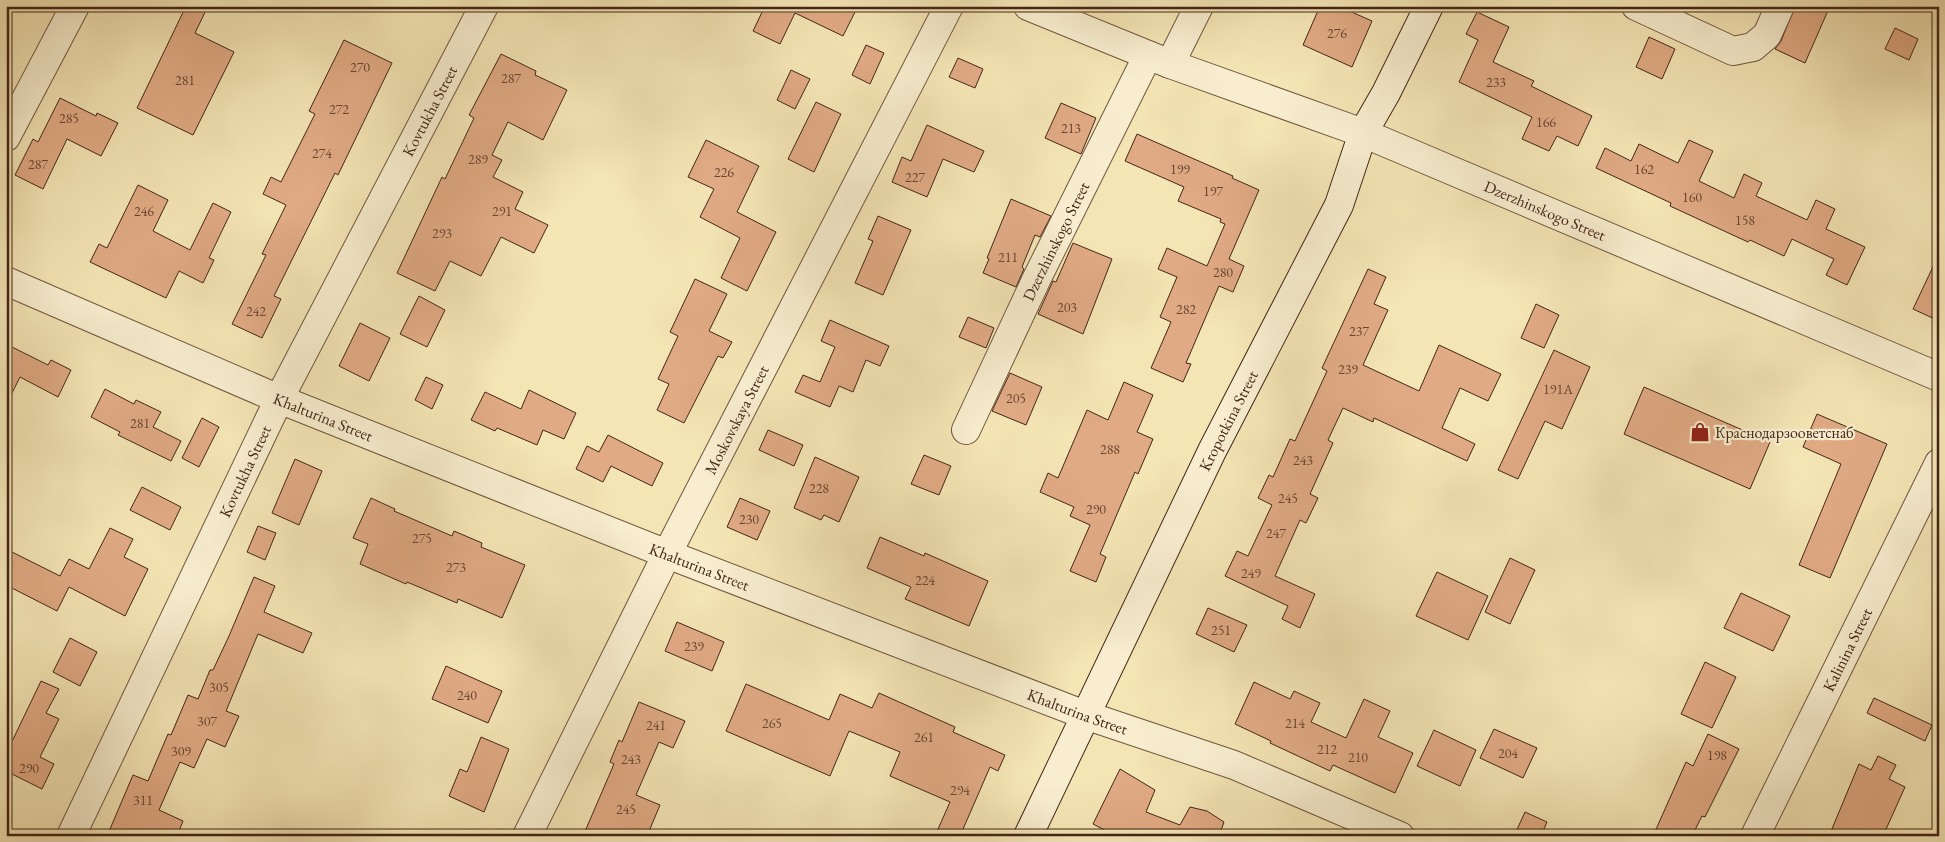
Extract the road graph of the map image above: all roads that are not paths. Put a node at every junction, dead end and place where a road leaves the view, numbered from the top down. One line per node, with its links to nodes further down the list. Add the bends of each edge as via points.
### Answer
1 (75, 6): 11 (street)
2 (484, 6): 14 (street, Kovtukha Street)
3 (949, 6): 17 (street, Moskovskaya Street)
4 (1028, 6): 9 (street, Dzerzhinskogo Street)
5 (1199, 6): 9 (street)
6 (1428, 6): 10 (street, Kropotkina Street)
7 (1636, 6): 8 (street, via 1733,51 1753,47 1767,35)
8 (1780, 6)
9 (1159, 59): 10 (street, Dzerzhinskogo Street); 15 (street, Dzerzhinskogo Street, via 1037,278)
10 (1363, 133): 13 (street, Dzerzhinskogo Street); 18 (street, Kropotkina Street, via 1340,204 1212,451)
11 (6, 137)
12 (6, 281): 14 (street, Khalturina Street)
13 (1939, 377)
14 (279, 399): 17 (street, Khalturina Street); 20 (street, Kovtukha Street)
15 (966, 430)
16 (1939, 463): 23 (street, Kalinina Street)
17 (667, 554): 18 (street, Khalturina Street); 21 (street, Moskovskaya Street)
18 (1085, 715): 19 (street, Khalturina Street, via 1234,765); 22 (street, Kropotkina Street)
19 (1389, 834)
20 (71, 836)
21 (527, 836)
22 (1028, 836)
23 (1755, 836)

